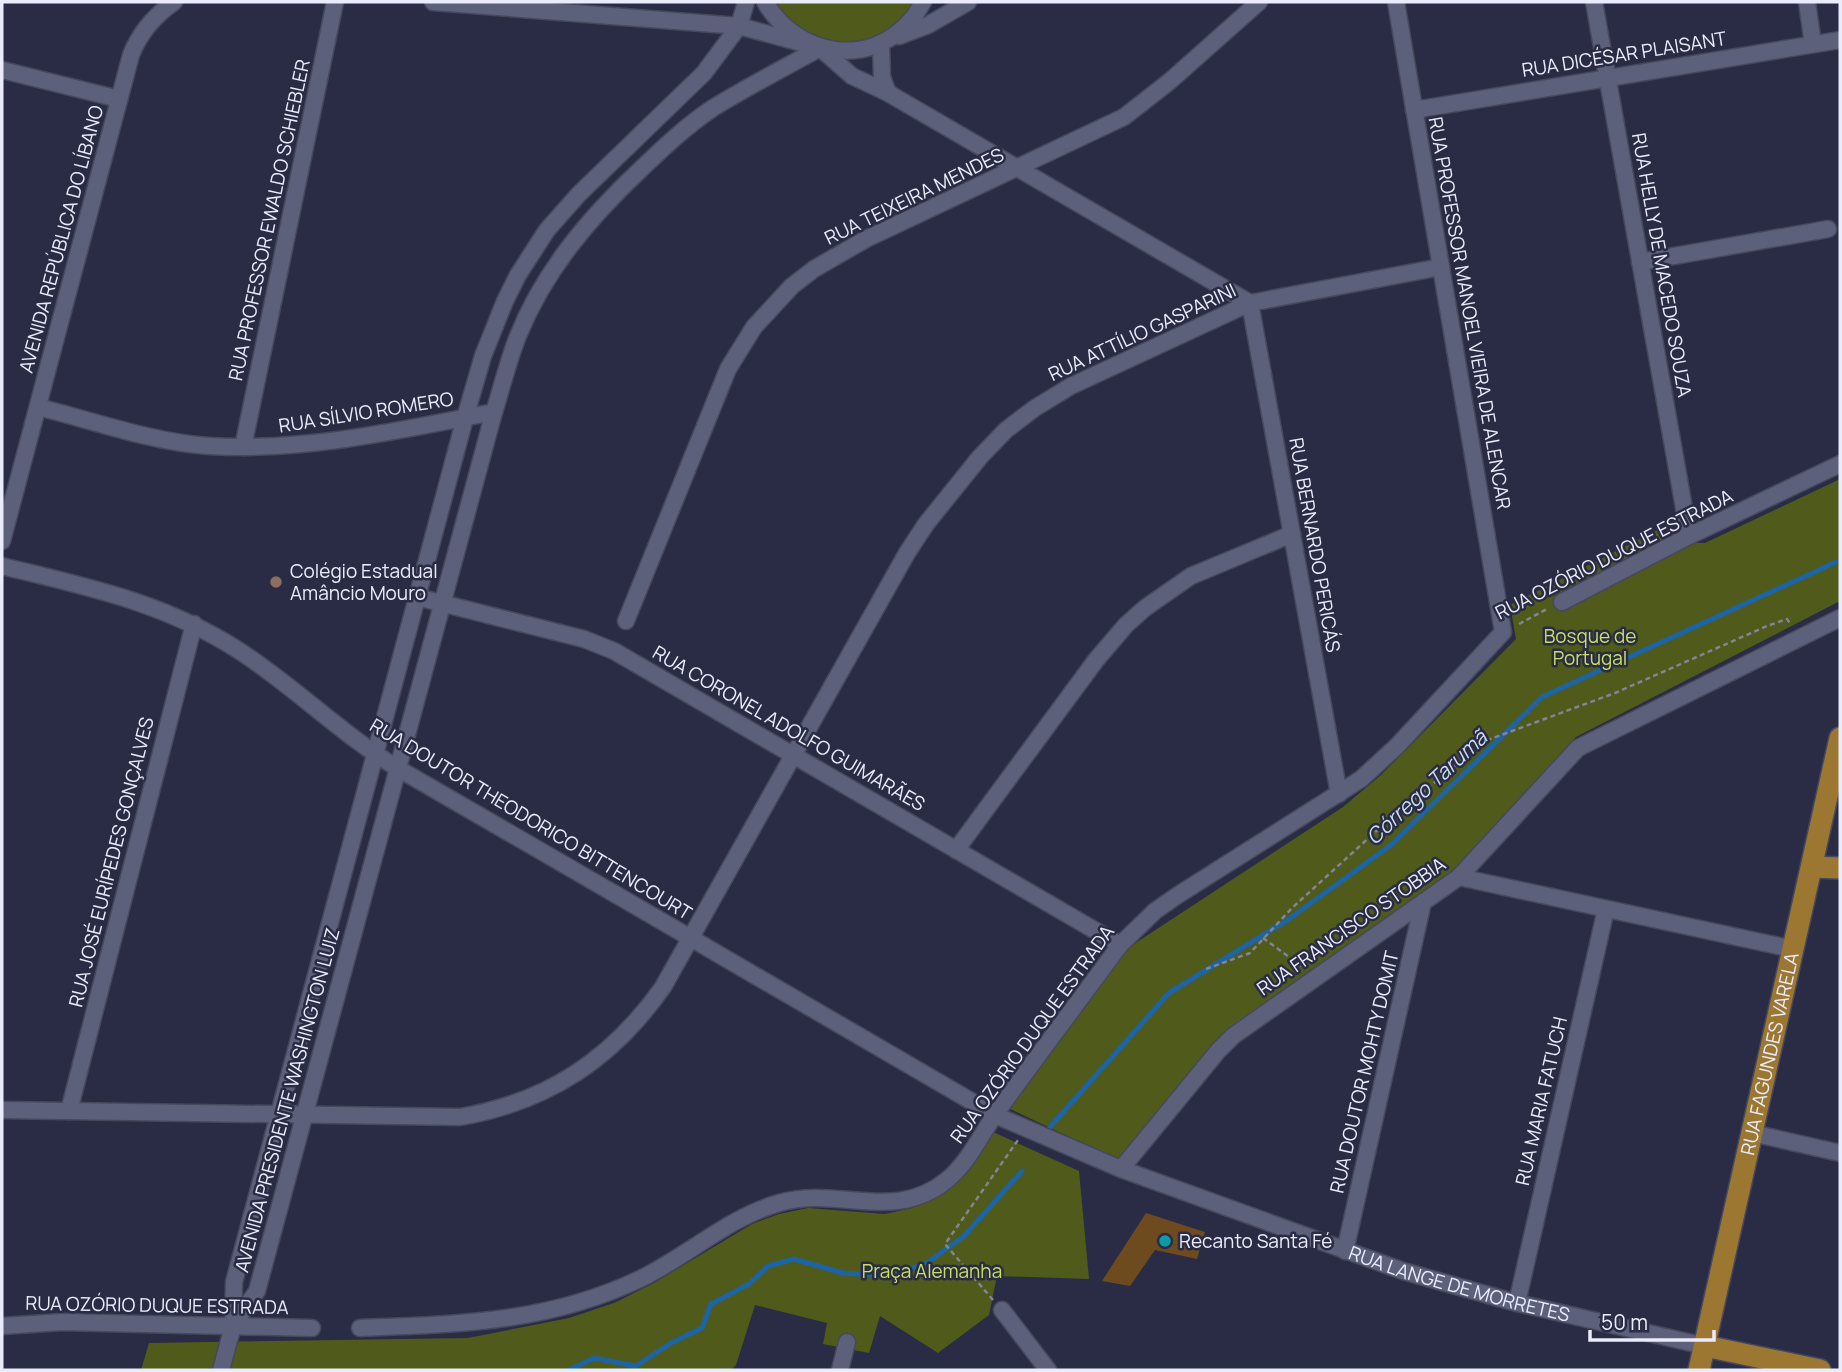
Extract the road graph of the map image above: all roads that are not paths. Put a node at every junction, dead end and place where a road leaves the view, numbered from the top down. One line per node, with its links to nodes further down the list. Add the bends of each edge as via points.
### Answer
1 (174, 2): 20 (street, AVENIDA REPÚBLICA DO LÍBANO, via 158,13 137,41)
2 (335, 2): 30 (street, RUA PROFESSOR EWALDO SCHIEBLER)
3 (433, 2): 12 (street)
4 (746, 2): 12 (street, AVENIDA PRESIDENTE WASHINGTON LUIZ)
5 (765, 2): 16 (street, via 795,37)
6 (923, 2): 14 (street, via 912,20)
7 (968, 2): 14 (street, via 928,25)
8 (1259, 2): 22 (street, RUA TEIXEIRA MENDES, via 1124,117)
9 (1396, 2): 21 (street, RUA PROFESSOR MANOEL VIEIRA DE ALENCAR)
10 (1594, 2): 18 (street, RUA HELLY DE MACEDO SOUZA)
11 (1807, 2): 15 (street)
12 (739, 26): 16 (street); 29 (street, AVENIDA PRESIDENTE WASHINGTON LUIZ, via 704,73 547,230 505,301)
13 (1840, 40): 15 (street, RUA DICÉSAR PLAISANT)
14 (885, 41): 16 (street, via 850,51); 19 (street, via 882,77)
15 (1814, 44): 18 (street, RUA DICÉSAR PLAISANT)
16 (820, 48): 19 (street, via 852,76); 28 (street, AVENIDA PRESIDENTE WASHINGTON LUIZ, via 691,124 597,212 536,298 518,336)
17 (2, 70): 20 (street)
18 (1608, 78): 21 (street, RUA DICÉSAR PLAISANT); 24 (street, RUA HELLY DE MACEDO SOUZA)
19 (888, 93): 22 (street)
20 (119, 99): 27 (street, AVENIDA REPÚBLICA DO LÍBANO)
21 (1414, 110): 25 (street, RUA PROFESSOR MANOEL VIEIRA DE ALENCAR)
22 (1018, 169): 26 (street); 41 (street, RUA TEIXEIRA MENDES, via 837,254 772,306 738,351 717,392)
23 (1828, 229): 24 (street)
24 (1640, 262): 34 (street, RUA HELLY DE MACEDO SOUZA)
25 (1441, 267): 26 (street, RUA ATTÍLIO GASPARINI); 43 (street, RUA PROFESSOR MANOEL VIEIRA DE ALENCAR)
26 (1250, 303): 33 (street, RUA BERNARDO PERICÁS); 46 (street, RUA ATTÍLIO GASPARINI, via 1071,386 998,439 926,524)
27 (38, 407): 30 (street, RUA SÍLVIO ROMERO, via 166,439); 32 (street, AVENIDA REPÚBLICA DO LÍBANO)
28 (494, 412): 29 (street, RUA SÍLVIO ROMERO); 39 (street, AVENIDA PRESIDENTE WASHINGTON LUIZ)
29 (464, 418): 30 (street, RUA SÍLVIO ROMERO, via 317,443); 37 (street, AVENIDA PRESIDENTE WASHINGTON LUIZ)
30 (243, 447)
31 (1840, 464): 34 (street, RUA OZÓRIO DUQUE ESTRADA)
32 (10, 480): 35 (street, AVENIDA REPÚBLICA DO LÍBANO)
33 (1292, 534): 48 (street, RUA BERNARDO PERICÁS); 49 (street, via 1191,576 1126,625)
34 (1689, 536): 38 (street, RUA OZÓRIO DUQUE ESTRADA)
35 (2, 541)
36 (2, 566): 42 (street, RUA DOUTOR THEODORICO BITTENCOURT, via 125,597)
37 (417, 597): 39 (street, RUA CORONEL ADOLFO GUIMARÃES); 45 (street, AVENIDA PRESIDENTE WASHINGTON LUIZ)
38 (1562, 602)
39 (443, 604): 46 (street, RUA CORONEL ADOLFO GUIMARÃES, via 600,645); 47 (street, AVENIDA PRESIDENTE WASHINGTON LUIZ)
40 (1840, 618): 52 (street, RUA FRANCISCO STOBBIA, via 1578,748)
41 (626, 621)
42 (194, 625): 45 (street, RUA DOUTOR THEODORICO BITTENCOURT, via 259,664); 59 (street, RUA JOSÉ EURÍPEDES GONÇALVES)
43 (1503, 632): 48 (street, RUA OZÓRIO DUQUE ESTRADA, via 1381,763)
44 (1840, 738): 50 (main road, RUA FAGUNDES VARELA)
45 (375, 755): 47 (street, RUA DOUTOR THEODORICO BITTENCOURT); 60 (street, AVENIDA PRESIDENTE WASHINGTON LUIZ)
46 (793, 755): 49 (street, RUA CORONEL ADOLFO GUIMARÃES); 55 (street, RUA ATTÍLIO GASPARINI)
47 (399, 769): 55 (street, RUA DOUTOR THEODORICO BITTENCOURT); 62 (street, AVENIDA PRESIDENTE WASHINGTON LUIZ)
48 (1339, 794): 56 (street, RUA OZÓRIO DUQUE ESTRADA, via 1178,895)
49 (956, 850): 56 (street, RUA CORONEL ADOLFO GUIMARÃES)
50 (1812, 867): 51 (main road); 57 (main road, RUA FAGUNDES VARELA)
51 (1840, 868)
52 (1459, 877): 53 (street, RUA FRANCISCO STOBBIA); 54 (street)
53 (1423, 902): 65 (street, RUA FRANCISCO STOBBIA, via 1218,1051); 66 (street, RUA DOUTOR MOHTY DOMIT)
54 (1606, 909): 57 (street); 67 (street, RUA MARIA FATUCH)
55 (691, 938): 61 (street, RUA DOUTOR THEODORICO BITTENCOURT); 62 (street, RUA ATTÍLIO GASPARINI, via 649,1006 612,1046 581,1071 536,1096 460,1117)
56 (1120, 945): 61 (street, RUA OZÓRIO DUQUE ESTRADA)
57 (1793, 949): 63 (main road, RUA FAGUNDES VARELA)
58 (2, 1110): 59 (street, RUA ATTÍLIO GASPARINI)
59 (69, 1111): 60 (street, RUA ATTÍLIO GASPARINI)
60 (279, 1115): 62 (street, RUA ATTÍLIO GASPARINI); 70 (street, AVENIDA PRESIDENTE WASHINGTON LUIZ, via 234,1282)
61 (995, 1115): 65 (street, RUA LANGE DE MORRETES); 72 (street, RUA OZÓRIO DUQUE ESTRADA, via 958,1169 917,1198 881,1204 818,1196 779,1203 738,1220 642,1278 591,1299 527,1316)
62 (305, 1116): 70 (street, AVENIDA PRESIDENTE WASHINGTON LUIZ, via 257,1291)
63 (1752, 1133): 64 (street); 74 (main road, RUA FAGUNDES VARELA)
64 (1840, 1153)
65 (1121, 1168): 66 (street, RUA LANGE DE MORRETES)
66 (1345, 1251): 67 (street, RUA LANGE DE MORRETES)
67 (1517, 1303): 74 (street, RUA LANGE DE MORRETES)
68 (1002, 1310): 77 (street)
69 (2, 1325): 70 (street, RUA OZÓRIO DUQUE ESTRADA)
70 (233, 1326): 71 (street, RUA OZÓRIO DUQUE ESTRADA); 75 (street)
71 (312, 1328)
72 (360, 1328)
73 (847, 1342): 76 (street)
74 (1705, 1346): 78 (main road, RUA FAGUNDES VARELA); 79 (main road, RUA LANGE DE MORRETES)
75 (221, 1370)
76 (840, 1370)
77 (1048, 1370)
78 (1699, 1370)
79 (1820, 1370)

